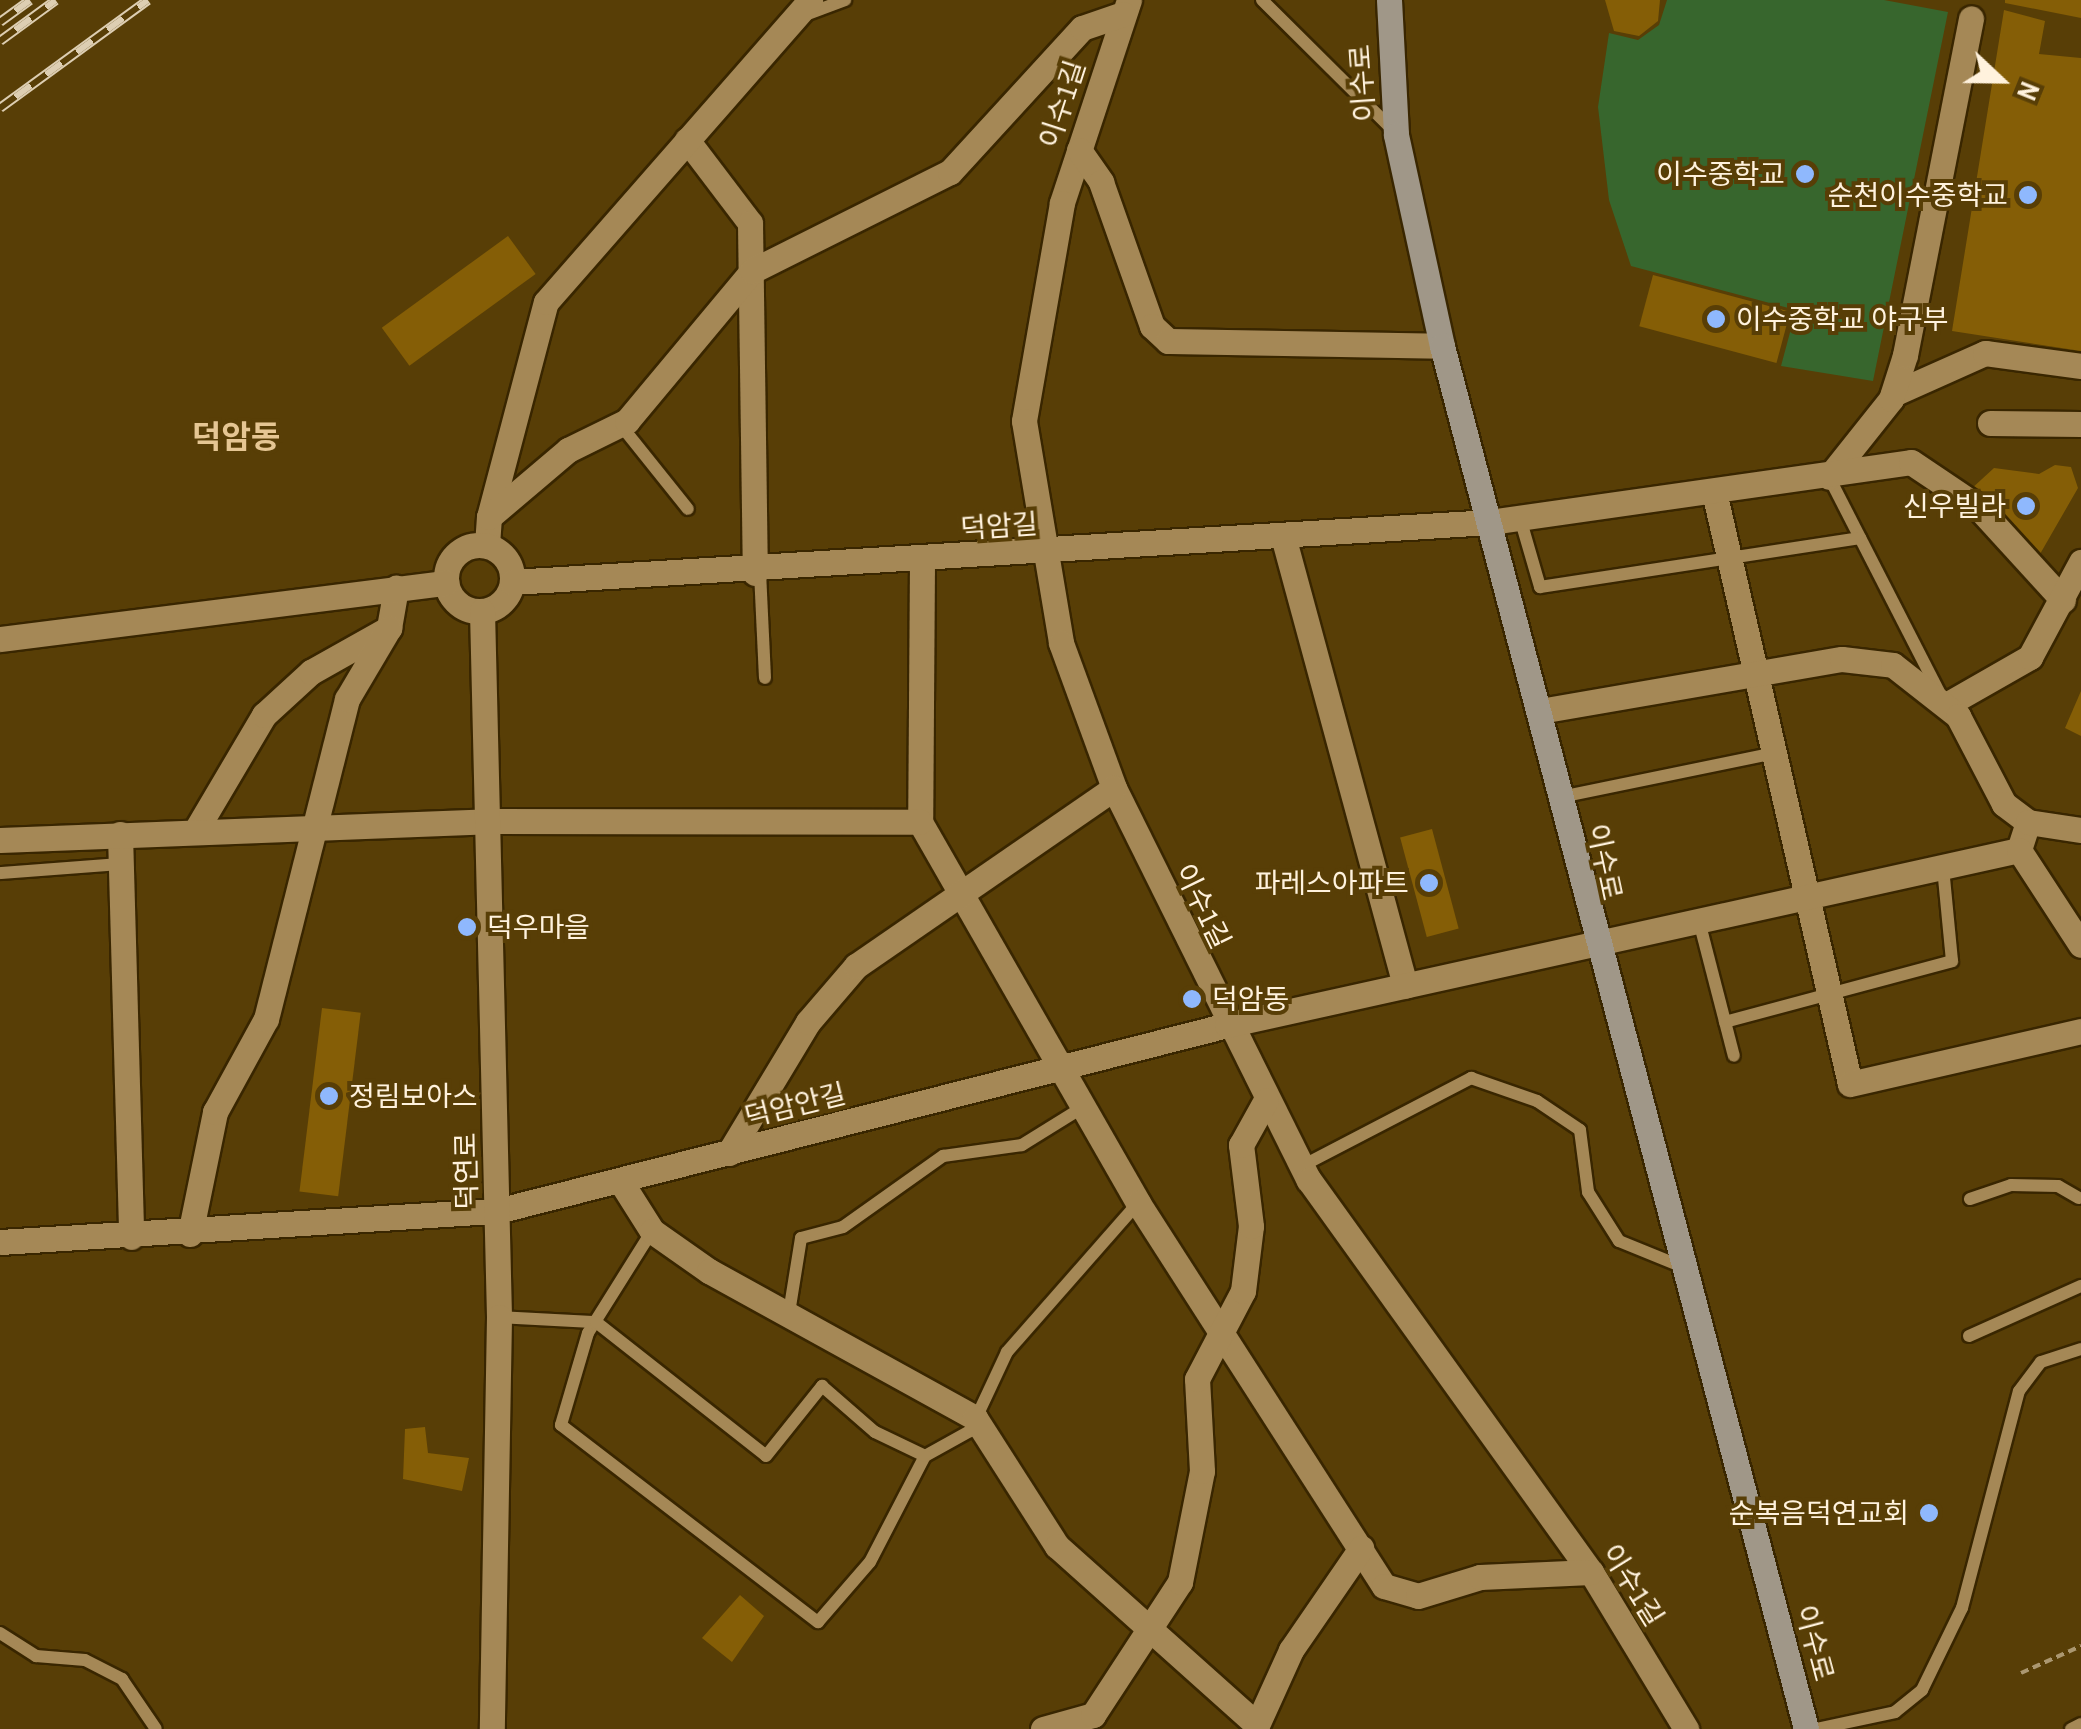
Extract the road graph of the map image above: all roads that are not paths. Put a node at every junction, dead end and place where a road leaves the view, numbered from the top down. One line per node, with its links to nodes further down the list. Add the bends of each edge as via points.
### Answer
1 (845, 0): 5 (lane)
2 (1262, 0): 7 (lane, via 1349,78)
3 (1389, 0): 7 (main road, 이수로)
4 (1126, 7): 9 (street, 이수1길); 10 (street, via 1082,28 950,172)
5 (802, 9): 8 (street)
6 (1971, 18): 13 (street)
7 (1396, 135): 11 (main road, 이수로)
8 (687, 140): 10 (street, via 750,223); 20 (street, via 546,302)
9 (1079, 150): 11 (street, via 1101,182 1152,326 1168,340); 26 (street, 이수1길, via 1024,421)
10 (752, 272): 14 (street); 30 (street)
11 (1442, 346): 22 (main road, 이수로)
12 (2081, 366): 13 (street, via 1986,354 1936,368)
13 (1893, 394): 17 (street)
14 (619, 423): 19 (lane); 20 (street, via 568,450)
15 (1990, 423): 16 (street)
16 (2081, 424)
17 (1829, 477): 18 (street, 덕암길); 24 (lane); 34 (street, 덕암길, via 1911,462 1936,473)
18 (1716, 496): 21 (street, 덕암길); 27 (street)
19 (688, 509)
20 (489, 517): 25 (street)
21 (1520, 518): 22 (street, 덕암길); 27 (lane, via 1540,586)
22 (1490, 522): 23 (street, 덕암길); 41 (main road, 이수로)
23 (1283, 536): 26 (street, 덕암길); 62 (street)
24 (1860, 538): 27 (lane); 40 (lane)
25 (486, 546): 31 (street, via 508,561); 32 (street, via 453,557)
26 (1040, 552): 28 (street, 덕암길); 43 (street, 이수1길)
27 (1728, 558): 38 (street)
28 (922, 562): 30 (street, 덕암길); 46 (street)
29 (2081, 562): 34 (street)
30 (758, 572): 31 (street, 덕암길); 39 (lane)
31 (512, 582): 35 (street, via 502,602)
32 (446, 583): 33 (street); 35 (street, via 461,606)
33 (396, 588): 36 (street); 37 (street)
34 (2063, 600): 40 (street, via 2030,657)
35 (482, 611): 45 (street, 덕연로)
36 (390, 628): 48 (street, via 347,699); 49 (street, via 310,672 264,715)
37 (0, 639)
38 (1751, 672): 40 (street, via 1873,660); 41 (street); 42 (street)
39 (765, 678)
40 (1946, 706): 47 (street, via 2004,804)
41 (1540, 711): 44 (main road, 이수로)
42 (1770, 754): 44 (lane); 58 (street)
43 (1114, 788): 57 (street); 65 (street, 이수1길)
44 (1561, 797): 60 (main road, 이수로)
45 (489, 822): 46 (street); 48 (street); 77 (street, 덕연로)
46 (920, 822): 57 (street)
47 (2028, 822): 50 (street); 53 (street)
48 (320, 826): 49 (street); 79 (street, via 285,917 266,1020 215,1112)
49 (196, 830): 51 (street)
50 (2081, 830)
51 (120, 834): 52 (street); 54 (street)
52 (0, 840)
53 (2019, 850): 55 (street, 덕암안길); 61 (street)
54 (121, 864): 56 (lane); 80 (street)
55 (1944, 866): 58 (street, 덕암안길); 63 (lane, via 1952,960 1842,985)
56 (0, 873)
57 (958, 892): 68 (street); 71 (street, via 856,966 808,1022)
58 (1802, 899): 59 (street, 덕암안길); 63 (street)
59 (1699, 921): 60 (street, 덕암안길); 64 (lane)
60 (1592, 944): 62 (street, 덕암안길); 82 (main road, 이수로)
61 (2081, 944)
62 (1405, 986): 65 (street, 덕암안길)
63 (1828, 1000): 64 (lane); 66 (street, via 1850,1084)
64 (1724, 1022): 67 (lane)
65 (1227, 1025): 68 (street, 덕암안길); 69 (street, 이수1길)
66 (2081, 1031)
67 (1734, 1056)
68 (1062, 1070): 70 (street); 71 (street, 덕암안길)
69 (1266, 1100): 72 (street, 이수1길); 87 (street, via 1242,1145 1250,1260)
70 (1083, 1107): 76 (street); 84 (lane, via 1022,1144 942,1156 842,1226 801,1238)
71 (729, 1153): 73 (street, 덕암안길)
72 (1302, 1166): 82 (lane, via 1471,1078 1538,1102 1580,1130 1588,1192 1619,1241); 93 (street, 이수1길)
73 (621, 1182): 77 (street, 덕암안길); 78 (street)
74 (1970, 1199): 75 (lane, via 2011,1186 2058,1186)
75 (2080, 1200)
76 (1138, 1202): 87 (street); 90 (lane, via 1006,1352)
77 (496, 1212): 79 (street, 덕암안길); 85 (street, 덕연로)
78 (652, 1231): 84 (street); 86 (lane)
79 (190, 1234): 80 (street, 덕암안길)
80 (131, 1236): 81 (street, 덕암안길)
81 (0, 1242)
82 (1685, 1268): 102 (main road, 이수로)
83 (2081, 1286): 88 (lane)
84 (789, 1313): 90 (street)
85 (499, 1317): 86 (lane); 99 (street, 덕연로)
86 (596, 1322): 91 (lane, via 766,1456 822,1386 875,1432); 91 (lane, via 560,1406 562,1425 818,1622 870,1562)
87 (1223, 1328): 92 (street); 94 (street, via 1198,1379 1197,1522 1180,1582)
88 (1969, 1336)
89 (2081, 1349): 96 (lane, via 2040,1362 2028,1376 1949,1640 1922,1690)
90 (974, 1418): 91 (lane, via 970,1431); 94 (street, via 1057,1546)
91 (925, 1456)
92 (1361, 1548): 93 (street, via 1401,1594 1480,1577); 94 (street, via 1291,1650 1257,1724)
93 (1591, 1572): 101 (street, 이수1길)
94 (1147, 1631): 100 (street, via 1093,1715)
95 (0, 1632): 98 (lane, via 36,1656 108,1670 140,1695)
96 (1877, 1724): 103 (lane)
97 (2081, 1724): 104 (lane)
98 (156, 1729)
99 (492, 1729)
100 (1043, 1729)
101 (1686, 1729)
102 (1806, 1729)
103 (1816, 1729)
104 (2071, 1729)

